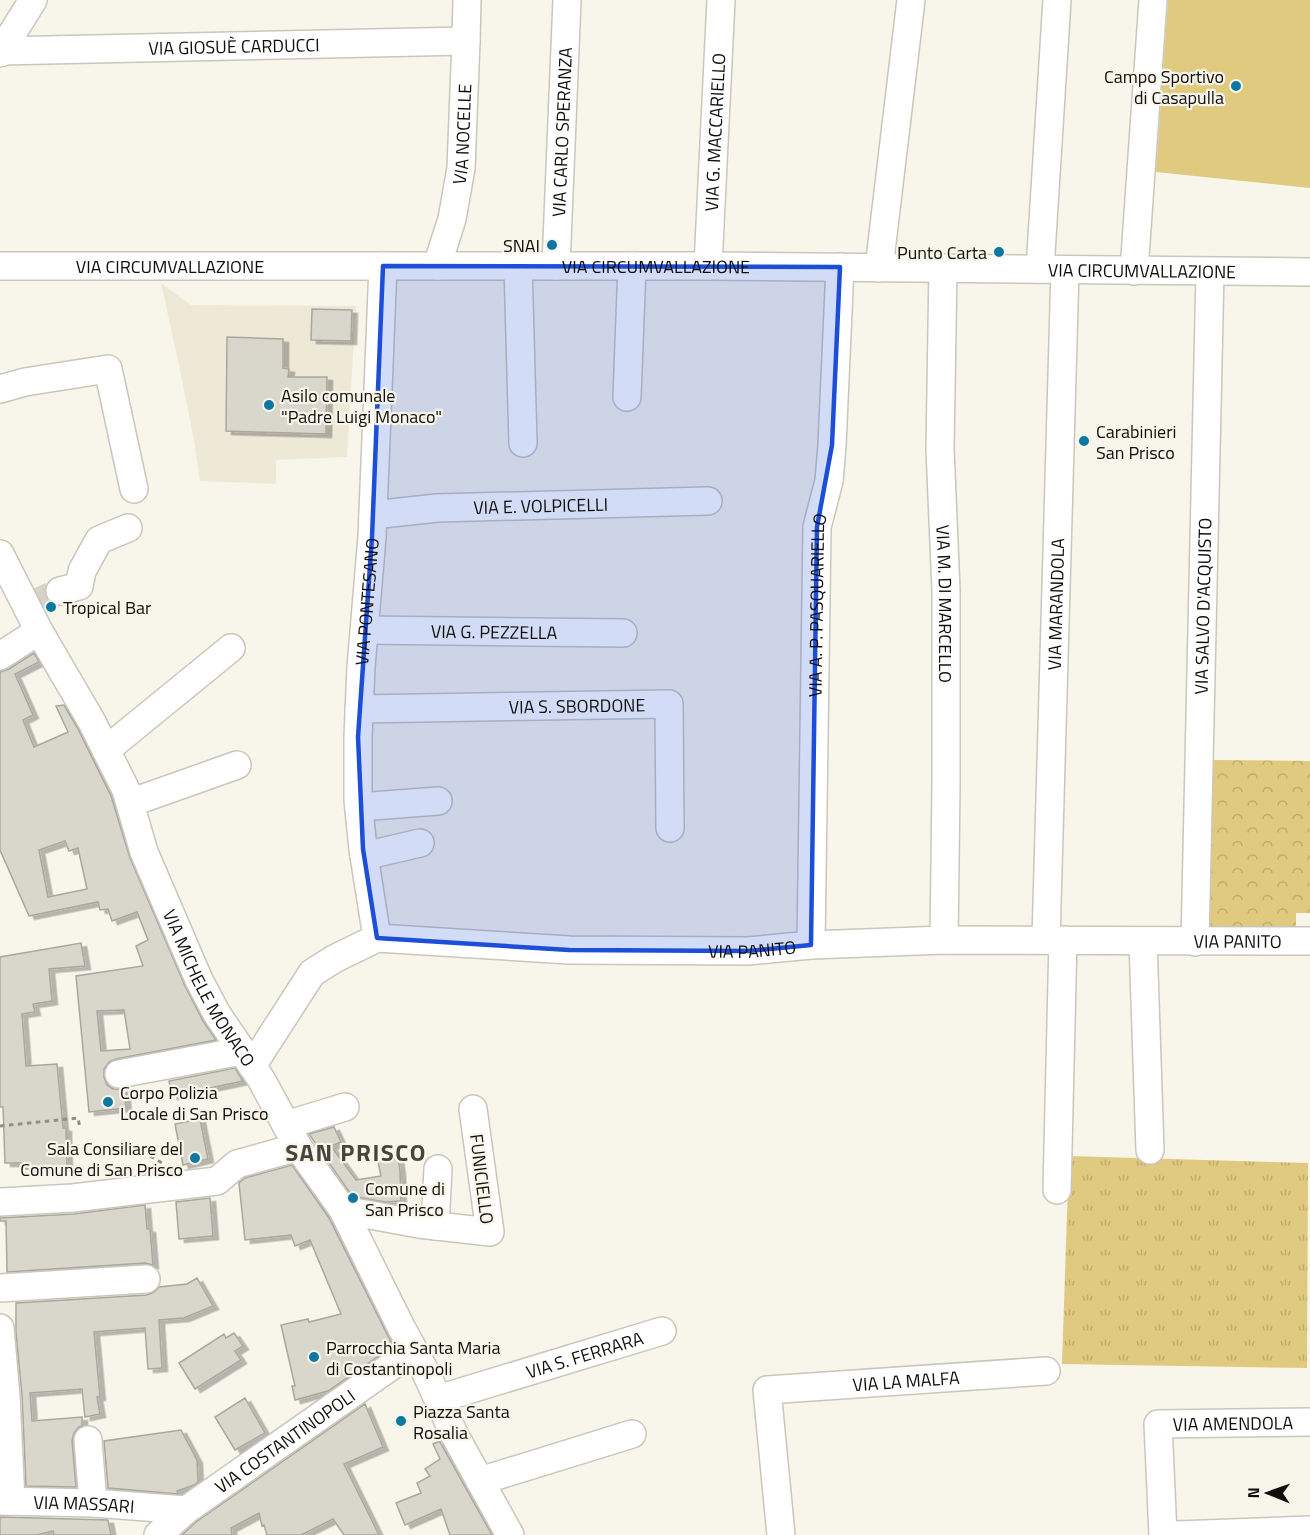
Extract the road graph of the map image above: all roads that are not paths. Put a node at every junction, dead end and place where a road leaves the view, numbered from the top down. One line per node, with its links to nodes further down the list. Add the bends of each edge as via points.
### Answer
1 (33, 0): 9 (street)
2 (466, 0): 8 (street, VIA NOCELLE)
3 (567, 0): 14 (street, VIA CARLO SPERANZA)
4 (721, 0): 16 (street, VIA G. MACCARIELLO)
5 (911, 0): 18 (street)
6 (1058, 0): 20 (street, VIA MARANDOLA)
7 (1154, 0): 21 (street)
8 (466, 41): 9 (street, VIA GIOSUÈ CARDUCCI); 12 (street, VIA NOCELLE, via 461,168 452,219)
9 (0, 51)
10 (0, 266): 11 (street, VIA CIRCUMVALLAZIONE)
11 (382, 266): 12 (street, VIA CIRCUMVALLAZIONE); 29 (street, VIA PONTESANO)
12 (437, 266): 13 (street, VIA CIRCUMVALLAZIONE)
13 (518, 266): 14 (street, VIA CIRCUMVALLAZIONE); 26 (street)
14 (556, 266): 15 (street, VIA CIRCUMVALLAZIONE)
15 (632, 266): 16 (street, VIA CIRCUMVALLAZIONE); 25 (street)
16 (708, 266): 17 (street, VIA CIRCUMVALLAZIONE)
17 (840, 267): 18 (street, VIA CIRCUMVALLAZIONE); 53 (street, VIA A. P. PASQUARIELLO, via 829,481 817,527)
18 (879, 268): 19 (street, VIA CIRCUMVALLAZIONE)
19 (943, 268): 20 (street, VIA CIRCUMVALLAZIONE); 48 (street, VIA M. DI MARCELLO, via 940,449 946,601)
20 (1052, 270): 21 (street, VIA CIRCUMVALLAZIONE); 49 (street, VIA MARANDOLA)
21 (1134, 271): 22 (street, VIA CIRCUMVALLAZIONE)
22 (1210, 272): 23 (street, VIA CIRCUMVALLAZIONE); 52 (street, VIA SALVO D'ACQUISTO)
23 (1310, 272)
24 (0, 389): 27 (street, via 108,369)
25 (627, 397)
26 (523, 444)
27 (134, 489)
28 (708, 501): 29 (street, VIA E. VOLPICELLI, via 436,508)
29 (373, 515): 33 (street, VIA PONTESANO)
30 (128, 528): 32 (street, via 99,540 82,571 79,586)
31 (0, 554): 34 (street, VIA MICHELE MONACO)
32 (60, 591)
33 (365, 630): 35 (street, VIA G. PEZZELLA); 38 (street, VIA PONTESANO)
34 (39, 632): 37 (street); 39 (street, VIA MICHELE MONACO)
35 (623, 633)
36 (231, 648): 39 (street)
37 (0, 656)
38 (359, 710): 43 (street, VIA PONTESANO); 44 (street, VIA S. SBORDONE, via 669,704)
39 (106, 750): 42 (street, VIA MICHELE MONACO)
40 (237, 765): 42 (street)
41 (438, 801): 43 (street)
42 (130, 803): 54 (street, VIA MICHELE MONACO, via 144,852 199,981)
43 (359, 807): 46 (street, VIA PONTESANO)
44 (670, 828)
45 (420, 843): 46 (street)
46 (364, 856): 47 (street, VIA PONTESANO)
47 (377, 938): 53 (street, VIA PANITO, via 569,950 747,951); 54 (street, VIA PANITO, via 312,973)
48 (944, 940): 49 (street, VIA PANITO); 53 (street, VIA PANITO)
49 (1055, 940): 50 (street, VIA PANITO); 61 (street, VIA MARANDOLA)
50 (1143, 941): 52 (street, VIA PANITO); 59 (street)
51 (1310, 941): 52 (street, VIA PANITO)
52 (1195, 942)
53 (811, 945)
54 (247, 1058): 55 (street); 58 (street, VIA MICHELE MONACO)
55 (119, 1074)
56 (345, 1107): 58 (street)
57 (473, 1109): 64 (street, FUNICIELLO, via 490,1232)
58 (292, 1136): 62 (street, via 237,1164 217,1181 73,1198); 63 (street, VIA MICHELE MONACO)
59 (1150, 1150)
60 (438, 1169): 64 (street)
61 (1057, 1190)
62 (0, 1202)
63 (343, 1210): 64 (street, FUNICIELLO); 69 (street, VIA MICHELE MONACO)
64 (435, 1226)
65 (146, 1279): 66 (street)
66 (0, 1288)
67 (0, 1328): 71 (street, VIA MASSARI)
68 (662, 1331): 72 (street, VIA S. FERRARA)
69 (413, 1351): 72 (street, VIA MICHELE MONACO); 79 (street, VIA COSTANTINOPOLI)
70 (1046, 1371): 83 (street, VIA LA MALFA, via 767,1390)
71 (3, 1396): 77 (street, VIA MASSARI)
72 (438, 1399): 76 (street, VIA MICHELE MONACO)
73 (1310, 1422): 84 (street, VIA AMENDOLA, via 1158,1424)
74 (632, 1434): 76 (street)
75 (88, 1440): 78 (street)
76 (480, 1481): 82 (street, VIA MICHELE MONACO)
77 (5, 1501): 78 (street, VIA MASSARI)
78 (93, 1503): 79 (street, VIA MASSARI)
79 (186, 1510): 81 (street, VIA COSTANTINOPOLI)
80 (1310, 1530): 85 (street)
81 (158, 1535)
82 (510, 1535)
83 (781, 1535)
84 (1163, 1535)
85 (1177, 1535)

